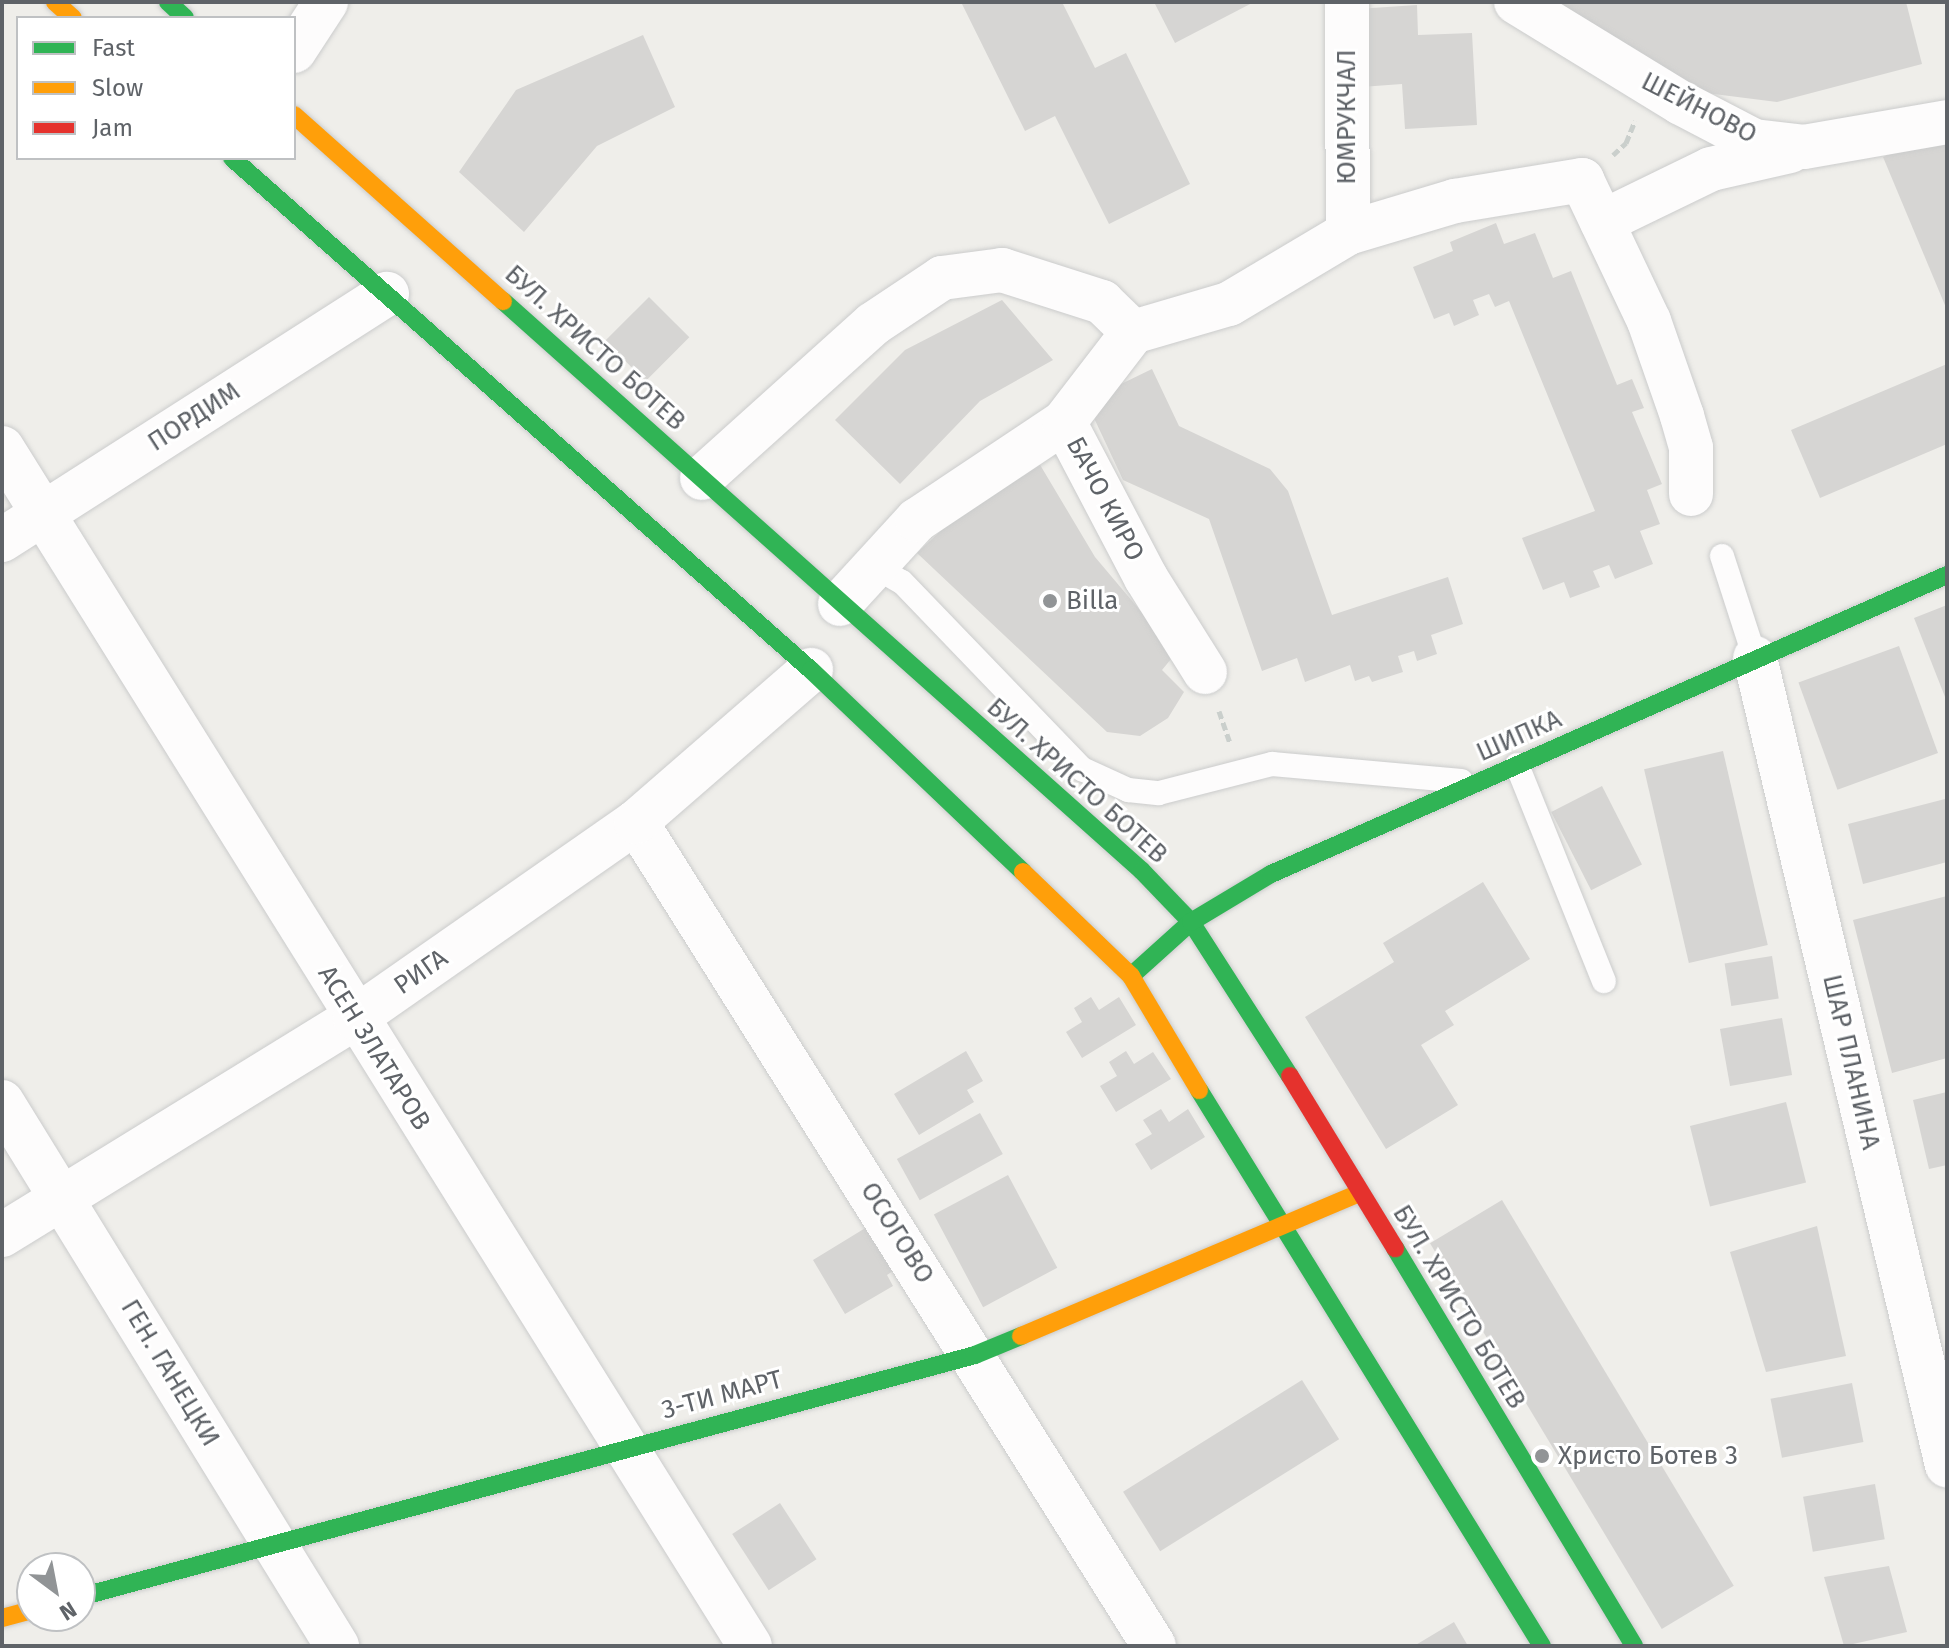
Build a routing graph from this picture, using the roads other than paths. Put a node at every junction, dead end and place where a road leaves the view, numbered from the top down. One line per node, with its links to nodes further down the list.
1 (55, 2): 5 (main road)
2 (326, 2): 6 (street)
3 (1347, 2): 12 (street, ЮМРУКЧАЛ)
4 (1516, 2): 9 (street, ШЕЙНОВО)
5 (71, 16)
6 (296, 48)
7 (296, 117): 17 (main road, БУЛ. ХРИСТО БОТЕВ)
8 (1947, 122): 9 (street, ШЕЙНОВО)
9 (1804, 147): 11 (street)
10 (234, 160): 13 (main road)
11 (1602, 222): 12 (street); 18 (street)
12 (1348, 233): 14 (street)
13 (387, 294): 19 (street, ПОРДИМ); 26 (main road)
14 (1133, 332): 15 (street, БАЧО КИРО); 17 (street)
15 (1064, 422): 22 (street); 27 (street, БАЧО КИРО)
16 (2, 448): 19 (street, АСЕН ЗЛАТАРОВ)
17 (702, 478): 24 (main road, БУЛ. ХРИСТО БОТЕВ)
18 (1691, 494)
19 (42, 514): 20 (street, ПОРДИМ); 34 (street, АСЕН ЗЛАТАРОВ)
20 (2, 540)
21 (1722, 556): 25 (lane)
22 (872, 565): 24 (street); 29 (lane)
23 (1947, 575): 25 (main road, ШИПКА)
24 (840, 604): 31 (main road, БУЛ. ХРИСТО БОТЕВ)
25 (1755, 658): 28 (main road, ШИПКА); 42 (street, ШАР ПЛАНИНА)
26 (811, 670): 30 (street, РИГА); 32 (main road)
27 (1205, 672)
28 (1517, 765): 29 (main road, ШИПКА); 33 (lane)
29 (1483, 781): 31 (main road, ШИПКА)
30 (636, 822): 34 (street, РИГА); 40 (street, ОСОГОВО)
31 (1191, 922): 32 (main road, ШИПКА); 36 (main road, БУЛ. ХРИСТО БОТЕВ)
32 (1131, 976): 38 (main road)
33 (1604, 981)
34 (355, 1018): 37 (street, РИГА); 41 (street, АСЕН ЗЛАТАРОВ)
35 (2, 1102): 37 (street, ГЕН. ГАНЕЦКИ)
36 (1360, 1193): 38 (main road, 3-ТИ МАРТ); 49 (main road, БУЛ. ХРИСТО БОТЕВ)
37 (64, 1199): 39 (street, РИГА); 43 (street, ГЕН. ГАНЕЦКИ)
38 (1280, 1227): 40 (main road, 3-ТИ МАРТ); 48 (main road)
39 (2, 1235)
40 (975, 1355): 41 (main road, 3-ТИ МАРТ); 47 (street, ОСОГОВО)
41 (629, 1447): 43 (main road, 3-ТИ МАРТ); 46 (street, АСЕН ЗЛАТАРОВ)
42 (1947, 1465)
43 (274, 1544): 44 (main road, 3-ТИ МАРТ); 45 (street, ГЕН. ГАНЕЦКИ)
44 (96, 1593)
45 (337, 1646)
46 (750, 1646)
47 (1154, 1646)
48 (1542, 1646)
49 (1634, 1646)

